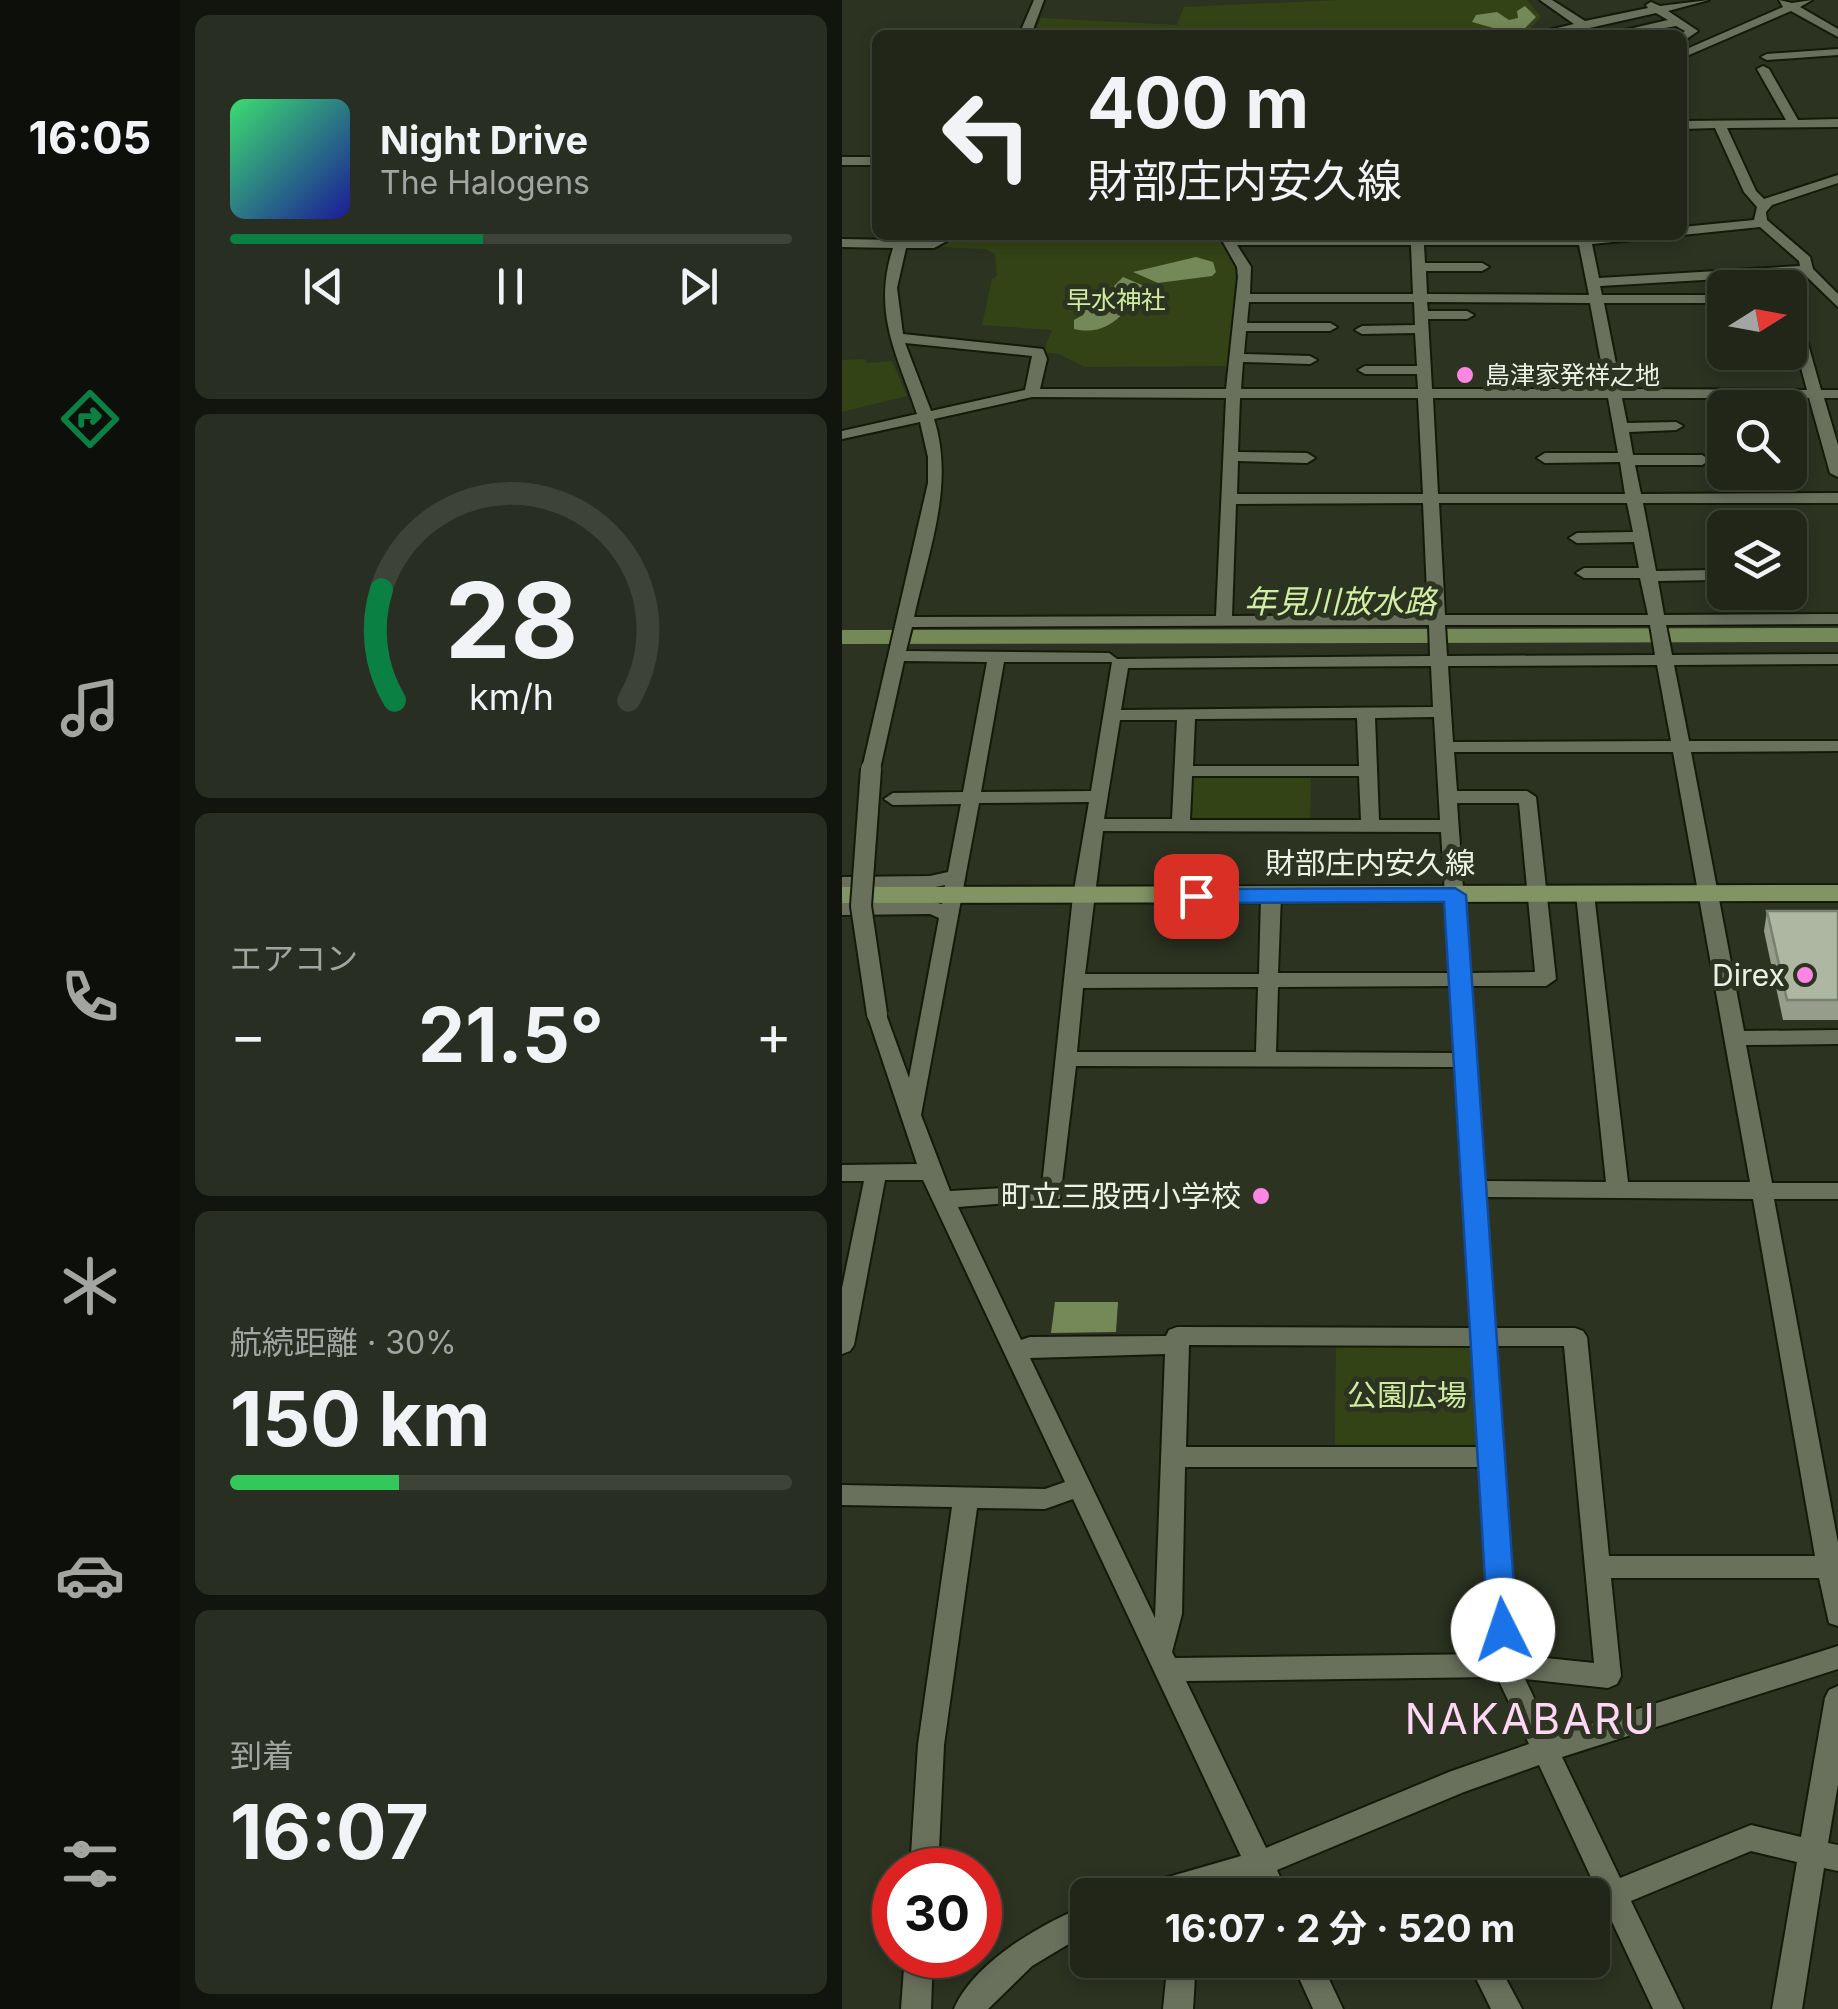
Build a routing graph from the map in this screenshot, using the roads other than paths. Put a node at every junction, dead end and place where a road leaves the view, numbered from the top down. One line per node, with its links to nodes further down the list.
1 (1039, 0): 13 (street)
2 (1544, 0): 10 (street)
3 (1642, 0): 8 (street)
4 (1806, 0): 6 (street)
5 (1695, 1): 8 (street)
6 (1786, 3): 18 (street); 20 (street)
7 (1606, 8): 9 (street)
8 (1656, 8): 9 (street); 11 (street)
9 (1618, 16): 10 (street)
10 (1579, 22): 12 (street); 16 (street)
11 (1678, 22): 17 (street); 19 (street)
12 (1558, 27): 14 (street); 15 (street)
13 (1027, 30)
14 (1549, 30)
15 (1562, 30)
16 (1591, 30)
17 (1636, 30)
18 (1838, 34)
19 (1687, 35)
20 (1687, 52)
21 (1838, 52): 22 (street)
22 (1794, 123): 23 (street); 24 (street)
23 (1838, 123)
24 (1719, 124): 25 (street); 29 (street)
25 (1687, 125)
26 (842, 161): 27 (street)
27 (872, 162)
28 (1838, 180): 29 (street)
29 (1762, 205): 30 (street)
30 (1764, 223): 31 (street); 40 (street)
31 (1687, 231)
32 (902, 240): 33 (street); 37 (street); 53 (street)
33 (942, 240)
34 (1229, 240): 43 (street)
35 (1417, 240): 38 (street)
36 (1584, 240): 42 (street)
37 (842, 243)
38 (1418, 267): 39 (street); 44 (street)
39 (1482, 267)
40 (1807, 270): 47 (street)
41 (1707, 276): 42 (street)
42 (1594, 282): 46 (street)
43 (1241, 298): 44 (street); 51 (street)
44 (1419, 298): 46 (street); 49 (street)
45 (1707, 299): 46 (street)
46 (1597, 300): 63 (street)
47 (1811, 300): 61 (street)
48 (1467, 315): 49 (street)
49 (1420, 322): 52 (street); 57 (street)
50 (1330, 326): 51 (street)
51 (1238, 327): 54 (street)
52 (1362, 330)
53 (898, 338): 58 (street); 64 (street)
54 (1236, 358): 55 (street); 59 (street)
55 (1310, 360)
56 (1364, 370): 57 (street)
57 (1423, 370): 60 (street)
58 (1032, 394): 59 (street); 64 (street)
59 (1233, 394): 60 (street); 68 (street)
60 (1425, 394): 63 (street); 76 (street)
61 (1814, 394): 62 (street); 63 (street); 73 (street)
62 (1838, 394)
63 (1614, 395): 66 (street)
64 (929, 416): 67 (street); 86 (street)
65 (1676, 426): 66 (street)
66 (1620, 428): 71 (street)
67 (842, 435)
68 (1229, 456): 69 (street); 75 (street)
69 (1307, 458)
70 (1546, 458): 71 (street)
71 (1626, 459): 72 (street); 77 (street)
72 (1702, 460)
73 (1838, 474)
74 (1838, 498): 77 (street)
75 (1227, 500): 76 (street); 83 (street)
76 (1431, 500): 77 (street); 87 (street)
77 (1634, 500): 78 (street)
78 (1640, 537): 79 (street); 81 (street)
79 (1577, 538)
80 (1584, 573): 81 (street)
81 (1647, 574): 82 (street); 84 (street)
82 (1707, 575)
83 (1224, 619): 86 (street); 87 (street)
84 (1655, 619): 85 (street); 87 (street); 88 (street)
85 (1838, 619)
86 (903, 622): 89 (street)
87 (1438, 625): 91 (street)
88 (1662, 653): 91 (street); 93 (street); 98 (street)
89 (897, 654): 90 (street); 130 (street, bridge)
90 (998, 656): 92 (street); 105 (street)
91 (1439, 656): 94 (street); 97 (street)
92 (1109, 658)
93 (1838, 660)
94 (1443, 712): 95 (street); 100 (street)
95 (1366, 713): 96 (street); 102 (street)
96 (1186, 715): 97 (street); 101 (street)
97 (1112, 716): 103 (street)
98 (1680, 746): 99 (street); 100 (street); 112 (street)
99 (1838, 746)
100 (1445, 747): 104 (street)
101 (1184, 771): 102 (street); 108 (street)
102 (1368, 772): 109 (street)
103 (1099, 796): 105 (street); 107 (street)
104 (1448, 797): 110 (street); 114 (street)
105 (973, 798): 106 (street); 117 (street)
106 (893, 800)
107 (1095, 825): 108 (street); 119 (street)
108 (1181, 825): 109 (street)
109 (1370, 826): 110 (street)
110 (1450, 826): 118 (street)
111 (842, 883): 117 (street)
112 (1709, 892): 113 (main road, 財部庄内安久線); 115 (main road, 財部庄内安久線); 125 (street)
113 (1838, 893)
114 (1538, 894): 115 (main road, 財部庄内安久線); 118 (main road, 財部庄内安久線); 123 (street)
115 (1584, 894): 135 (street)
116 (842, 895): 117 (main road, 財部庄内安久線)
117 (954, 895): 119 (main road, 財部庄内安久線); 121 (street); 130 (street)
118 (1455, 895): 120 (main road, 財部庄内安久線); 123 (street)
119 (1084, 896): 120 (main road, 財部庄内安久線); 124 (street)
120 (1272, 896): 122 (street)
121 (842, 909)
122 (1268, 980): 123 (street); 124 (street); 128 (street)
123 (1460, 980): 129 (street)
124 (1076, 981): 127 (street)
125 (1735, 1038): 126 (street); 137 (street)
126 (1838, 1038)
127 (1068, 1059): 128 (street); 138 (street)
128 (1266, 1060): 129 (street)
129 (1465, 1060): 134 (street)
130 (913, 1113): 131 (street)
131 (930, 1172): 133 (street); 138 (street)
132 (842, 1173): 133 (street)
133 (876, 1173): 140 (street)
134 (1472, 1189): 135 (street); 139 (street)
135 (1618, 1191): 137 (street)
136 (1838, 1191): 137 (street)
137 (1762, 1192): 149 (street)
138 (943, 1200): 142 (street)
139 (1484, 1335): 141 (street); 143 (street); 148 (street)
140 (842, 1345)
141 (1177, 1345): 142 (street); 144 (street)
142 (1017, 1354): 145 (street)
143 (1492, 1456): 144 (street); 153 (street)
144 (1172, 1457): 152 (street)
145 (1080, 1486): 147 (street); 152 (street)
146 (842, 1495): 147 (street)
147 (966, 1496): 156 (street)
148 (1597, 1567): 149 (street); 153 (street)
149 (1829, 1567): 150 (street)
150 (1838, 1615)
151 (1838, 1657): 155 (street)
152 (1164, 1661): 153 (street); 158 (street)
153 (1505, 1665): 155 (street)
154 (1838, 1698): 157 (street)
155 (1545, 1751): 158 (street); 161 (street)
156 (925, 1848)
157 (1825, 1855): 162 (street); 175 (street)
158 (1259, 1864): 159 (street); 160 (street)
159 (1217, 1878)
160 (1266, 1878)
161 (1595, 1878)
162 (1610, 1895)
163 (1610, 1910): 174 (street)
164 (1070, 1925): 170 (street)
165 (918, 1978): 169 (street)
166 (1181, 1978): 171 (street)
167 (1313, 1978): 172 (street)
168 (1491, 1978): 173 (street)
169 (916, 2009)
170 (969, 2009)
171 (1178, 2009)
172 (1328, 2009)
173 (1508, 2009)
174 (1668, 2009)
175 (1787, 2009)

